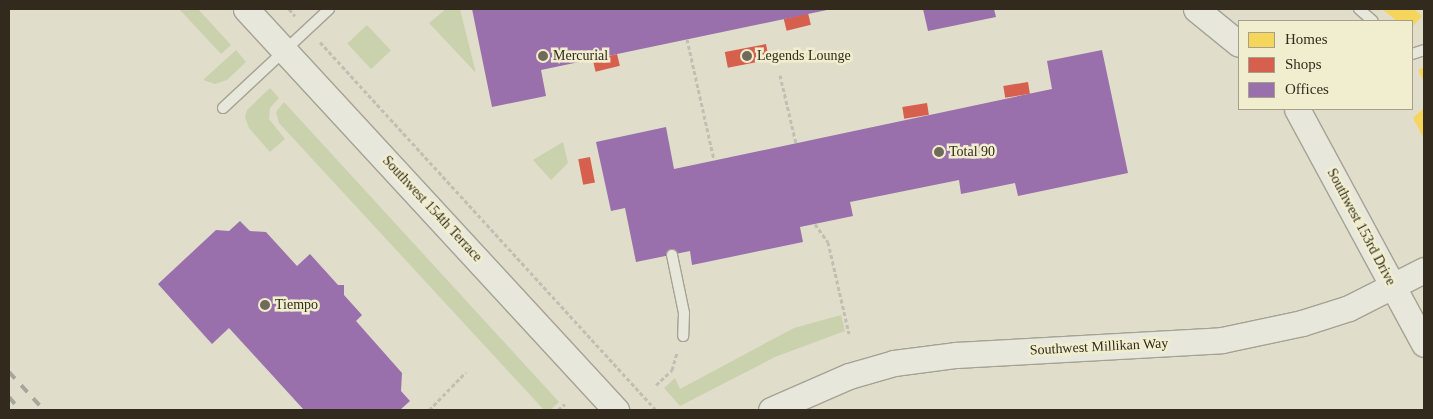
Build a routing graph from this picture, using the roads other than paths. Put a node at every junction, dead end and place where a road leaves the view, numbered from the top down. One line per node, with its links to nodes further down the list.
1 (246, 9): 7 (street, Southwest 154th Terrace)
2 (329, 9): 7 (lane)
3 (1196, 9): 6 (street)
4 (1359, 9): 5 (lane)
5 (1373, 20)
6 (1238, 43)
7 (284, 51): 8 (lane); 15 (street, Southwest 154th Terrace)
8 (223, 108)
9 (1298, 110): 12 (street, Southwest 153rd Drive)
10 (672, 255): 13 (lane)
11 (1424, 270): 12 (street, Southwest Millikan Way)
12 (1392, 287): 14 (street, Southwest 153rd Drive); 16 (street, Southwest Millikan Way)
13 (683, 336)
14 (1424, 344)
15 (616, 410)
16 (771, 410)

